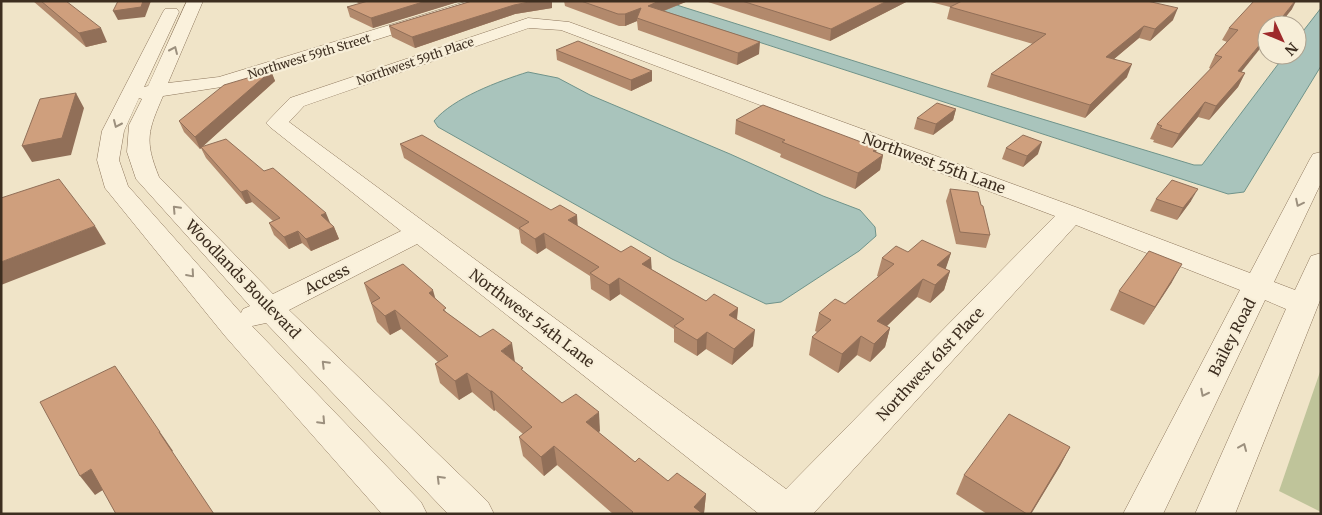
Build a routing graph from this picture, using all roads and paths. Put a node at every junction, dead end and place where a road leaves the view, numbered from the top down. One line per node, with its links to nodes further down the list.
1 (176, 1): 5 (street, Woodlands Boulevard)
2 (195, 1): 5 (street, Woodlands Boulevard, one-way to 2)
3 (485, 1): 5 (street, Northwest 59th Street)
4 (563, 26): 6 (street, Northwest 59th Place); 8 (street, Northwest 55th Lane)
5 (143, 93): 13 (street, Woodlands Boulevard, one-way to 5); 14 (street, Woodlands Boulevard, one-way to 14)
6 (277, 123): 9 (street, Northwest 54th Lane)
7 (1321, 160): 11 (street, Bailey Road, one-way to 11)
8 (1072, 214): 11 (street, Northwest 55th Lane); 17 (street, Northwest 61st Place)
9 (420, 232): 13 (street, Access); 17 (street, Northwest 54th Lane)
10 (1321, 262): 12 (street)
11 (1258, 286): 12 (street, Northwest 55th Lane); 18 (street, Bailey Road, one-way to 18)
12 (1303, 304): 19 (street, one-way to 12)
13 (269, 308): 14 (street, Access); 16 (street, Woodlands Boulevard, one-way to 13)
14 (234, 325): 15 (street, Woodlands Boulevard, one-way to 15)
15 (407, 514)
16 (474, 514)
17 (788, 514)
18 (1143, 514)
19 (1215, 514)

